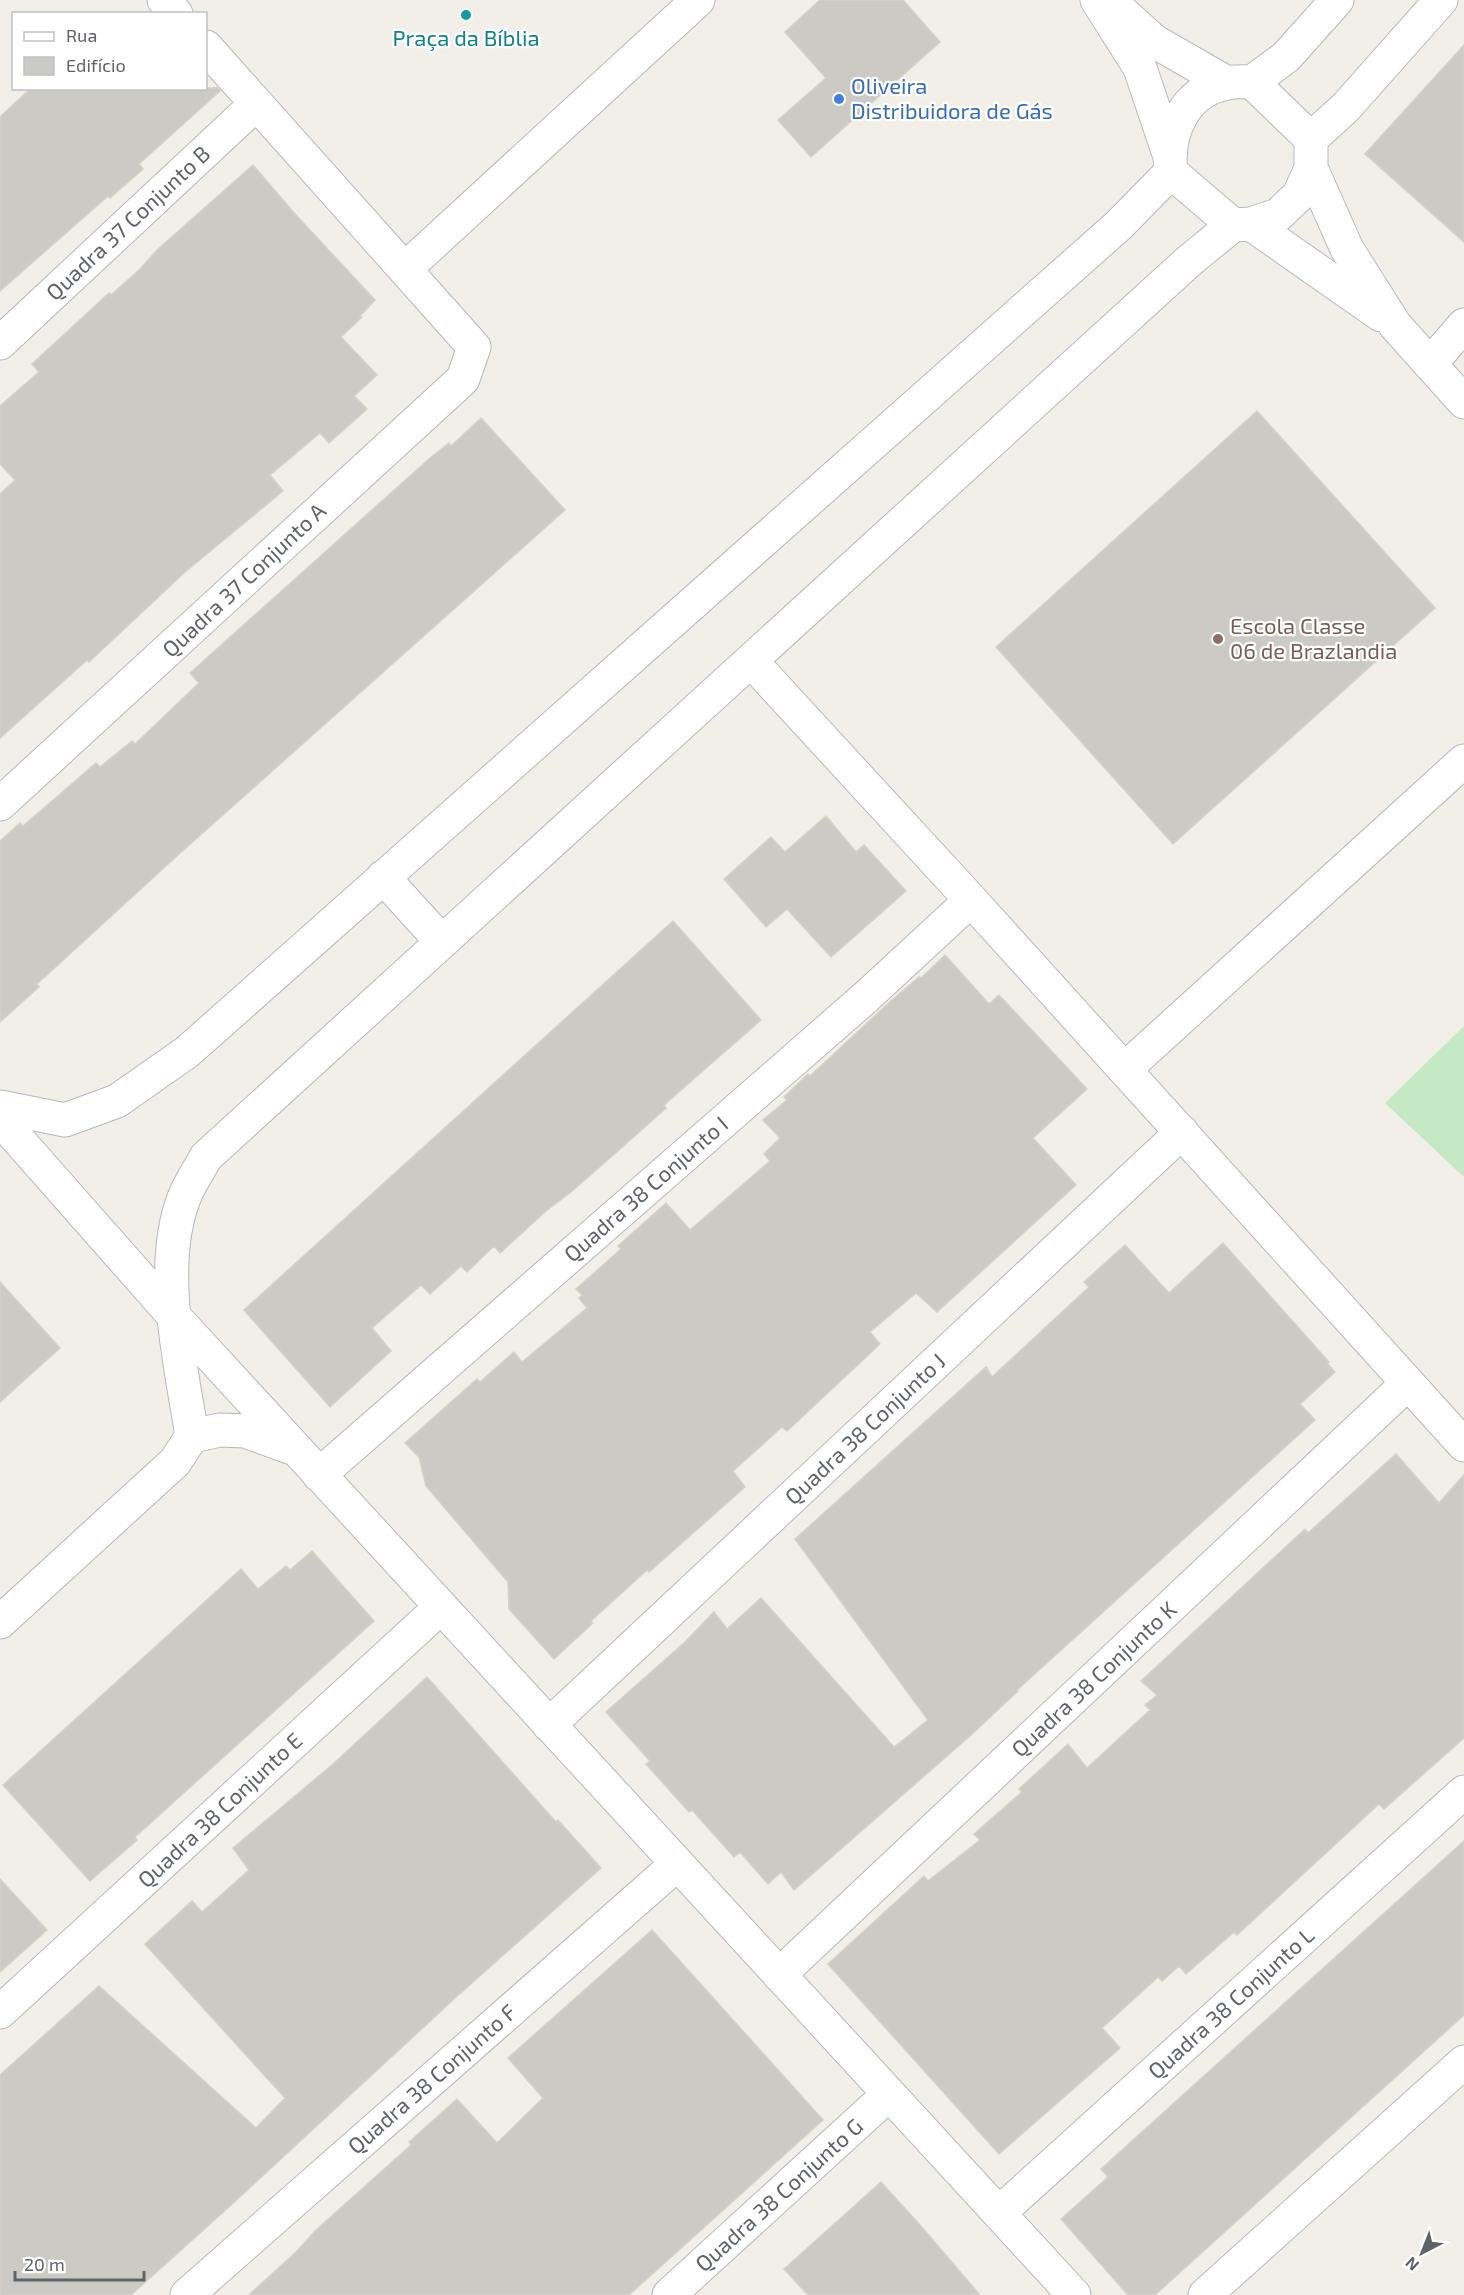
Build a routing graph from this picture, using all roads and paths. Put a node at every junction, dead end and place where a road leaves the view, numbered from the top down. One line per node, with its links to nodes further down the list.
1 (164, 0): 7 (street)
2 (698, 0): 14 (street)
3 (1097, 0): 12 (street)
4 (1107, 0): 9 (street)
5 (1337, 0): 9 (street)
6 (1441, 0): 11 (street)
7 (174, 12)
8 (207, 48): 10 (street)
9 (1239, 82): 11 (street); 12 (street)
10 (256, 104): 14 (street); 17 (street, Quadra 37 Conjunto B)
11 (1311, 153): 13 (street); 15 (street)
12 (1170, 163): 13 (street); 23 (street)
13 (1242, 224): 15 (street); 20 (street)
14 (405, 269): 22 (street, Quadra 37 Conjunto A)
15 (1395, 325): 18 (street)
16 (1464, 326): 18 (street)
17 (0, 343)
18 (1430, 363): 19 (street)
19 (1464, 402)
20 (751, 661): 24 (street); 25 (street)
21 (1464, 761): 26 (street)
22 (0, 804)
23 (383, 877): 25 (street); 27 (street)
24 (972, 900): 26 (street); 35 (street, Quadra 38 Conjunto I)
25 (442, 942): 30 (street)
26 (1125, 1069): 29 (street)
27 (0, 1107)
28 (0, 1119): 30 (street)
29 (1182, 1132): 31 (street); 38 (street, Quadra 38 Conjunto J)
30 (172, 1314): 32 (street); 34 (street)
31 (1408, 1383): 33 (street); 41 (street, Quadra 38 Conjunto K)
32 (192, 1436): 34 (street); 37 (street)
33 (1464, 1445)
34 (295, 1449): 35 (street)
35 (319, 1475): 36 (street)
36 (441, 1607): 38 (street); 42 (street, Quadra 38 Conjunto E)
37 (0, 1622)
38 (549, 1725): 40 (street)
39 (1464, 1792): 45 (street, Quadra 38 Conjunto L)
40 (677, 1864): 41 (street); 46 (street, Quadra 38 Conjunto F)
41 (779, 1975): 44 (street)
42 (0, 2012)
43 (1464, 2062): 49 (street)
44 (889, 2094): 45 (street); 47 (street, Quadra 38 Conjunto G)
45 (999, 2213): 48 (street)
46 (187, 2295)
47 (669, 2295)
48 (1074, 2295)
49 (1205, 2295)

